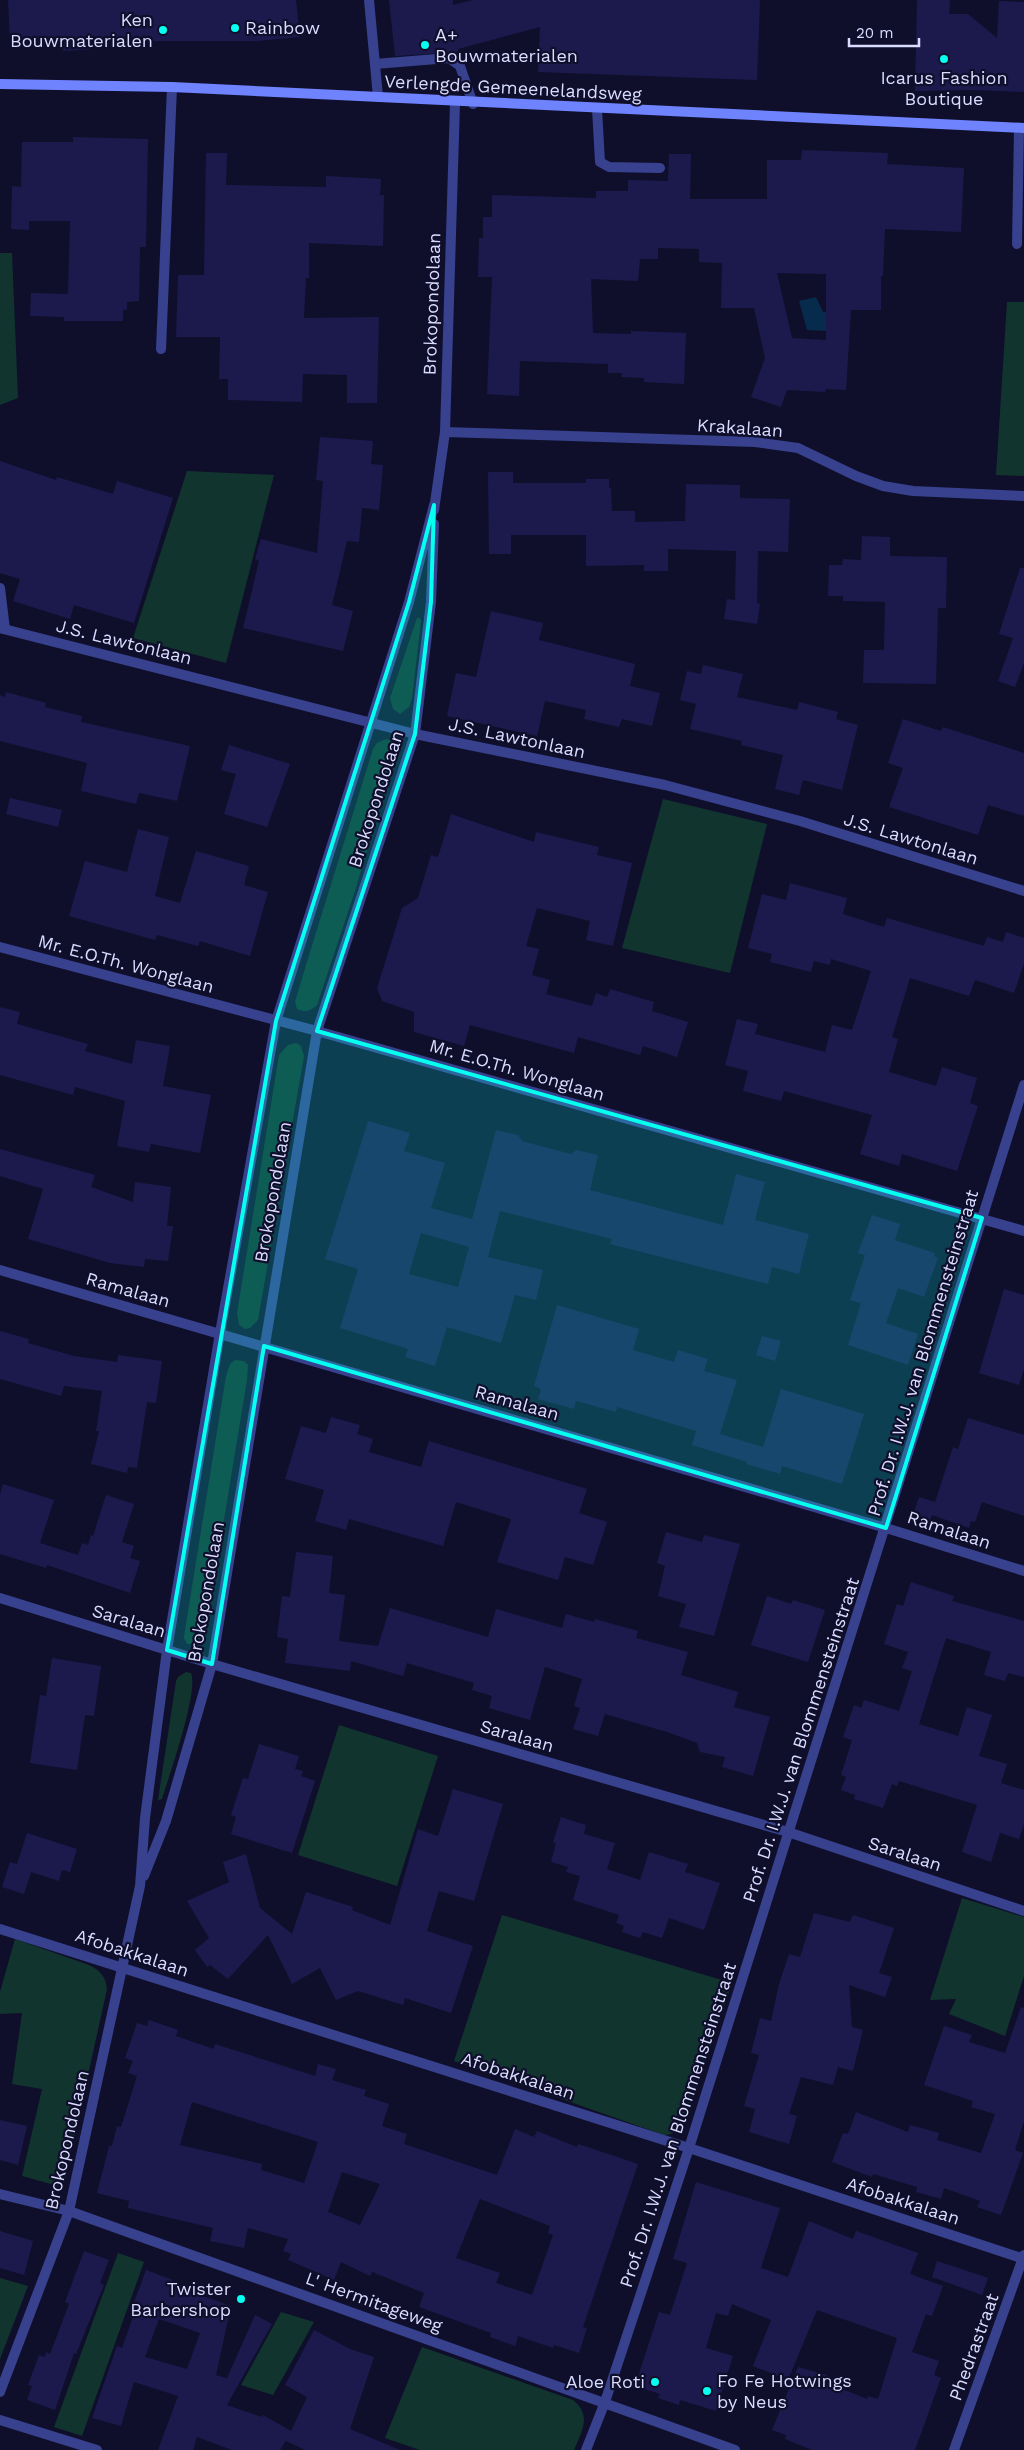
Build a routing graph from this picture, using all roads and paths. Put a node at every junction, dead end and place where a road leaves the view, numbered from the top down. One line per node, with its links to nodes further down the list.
1 (369, 0): 2 (street)
2 (375, 64): 5 (street); 7 (street)
3 (0, 84): 4 (street, Verlengde Gemeenelandsweg)
4 (172, 88): 5 (street, Verlengde Gemeenelandsweg); 12 (street)
5 (378, 98): 6 (street, Verlengde Gemeenelandsweg)
6 (455, 103): 7 (street, Verlengde Gemeenelandsweg); 13 (street, Brokopondolaan)
7 (473, 104): 8 (street, Verlengde Gemeenelandsweg)
8 (597, 109): 9 (street, Verlengde Gemeenelandsweg); 10 (street)
9 (1022, 128): 11 (street)
10 (660, 168)
11 (1017, 244)
12 (161, 349)
13 (444, 432): 14 (street, Krakalaan); 15 (street, Brokopondolaan)
14 (1024, 496)
15 (434, 505): 18 (street, Brokopondolaan); 19 (street, Brokopondolaan)
16 (0, 588): 17 (street)
17 (3, 628): 18 (street, J.S. Lawtonlaan)
18 (372, 722): 19 (street, J.S. Lawtonlaan); 22 (street, Brokopondolaan)
19 (416, 734): 20 (street, J.S. Lawtonlaan); 23 (street, Brokopondolaan)
20 (1024, 891)
21 (0, 947): 22 (street, Mr. E.O.Th. Wonglaan)
22 (276, 1021): 23 (street, Mr. E.O.Th. Wonglaan); 28 (street, Brokopondolaan)
23 (317, 1031): 25 (street, Mr. E.O.Th. Wonglaan); 29 (street, Brokopondolaan)
24 (1024, 1085): 25 (street, Prof. Dr. I.W.J. van Blommensteinstraat)
25 (982, 1218): 26 (street, Mr. E.O.Th. Wonglaan); 30 (street, Prof. Dr. I.W.J. van Blommensteinstraat)
26 (1024, 1231)
27 (0, 1270): 28 (street, Ramalaan)
28 (220, 1333): 29 (street, Ramalaan); 33 (street, Brokopondolaan)
29 (264, 1346): 30 (street, Ramalaan); 34 (street, Brokopondolaan)
30 (886, 1528): 31 (street, Ramalaan); 35 (street, Prof. Dr. I.W.J. van Blommensteinstraat)
31 (1024, 1571)
32 (0, 1598): 33 (street, Saralaan)
33 (167, 1650): 34 (street, Saralaan); 36 (street, Brokopondolaan)
34 (212, 1664): 35 (street, Saralaan); 36 (street, Brokopondolaan)
35 (788, 1832): 37 (street, Saralaan); 40 (street, Prof. Dr. I.W.J. van Blommensteinstraat)
36 (140, 1886): 39 (street, Brokopondolaan)
37 (1024, 1911)
38 (0, 1929): 39 (street, Afobakkalaan)
39 (121, 1967): 40 (street, Afobakkalaan); 42 (street, Brokopondolaan)
40 (690, 2148): 43 (street, Afobakkalaan); 45 (street, Prof. Dr. I.W.J. van Blommensteinstraat)
41 (0, 2194): 42 (street, L' Hermitageweg)
42 (69, 2211): 44 (street, Brokopondolaan); 45 (street, L' Hermitageweg)
43 (1024, 2257): 50 (street, Phedrastraat)
44 (0, 2392)
45 (605, 2402): 48 (street, Prof. Dr. I.W.J. van Blommensteinstraat); 49 (street, L' Hermitageweg)
46 (0, 2420): 47 (street)
47 (97, 2450)
48 (586, 2450)
49 (735, 2450)
50 (954, 2450)

